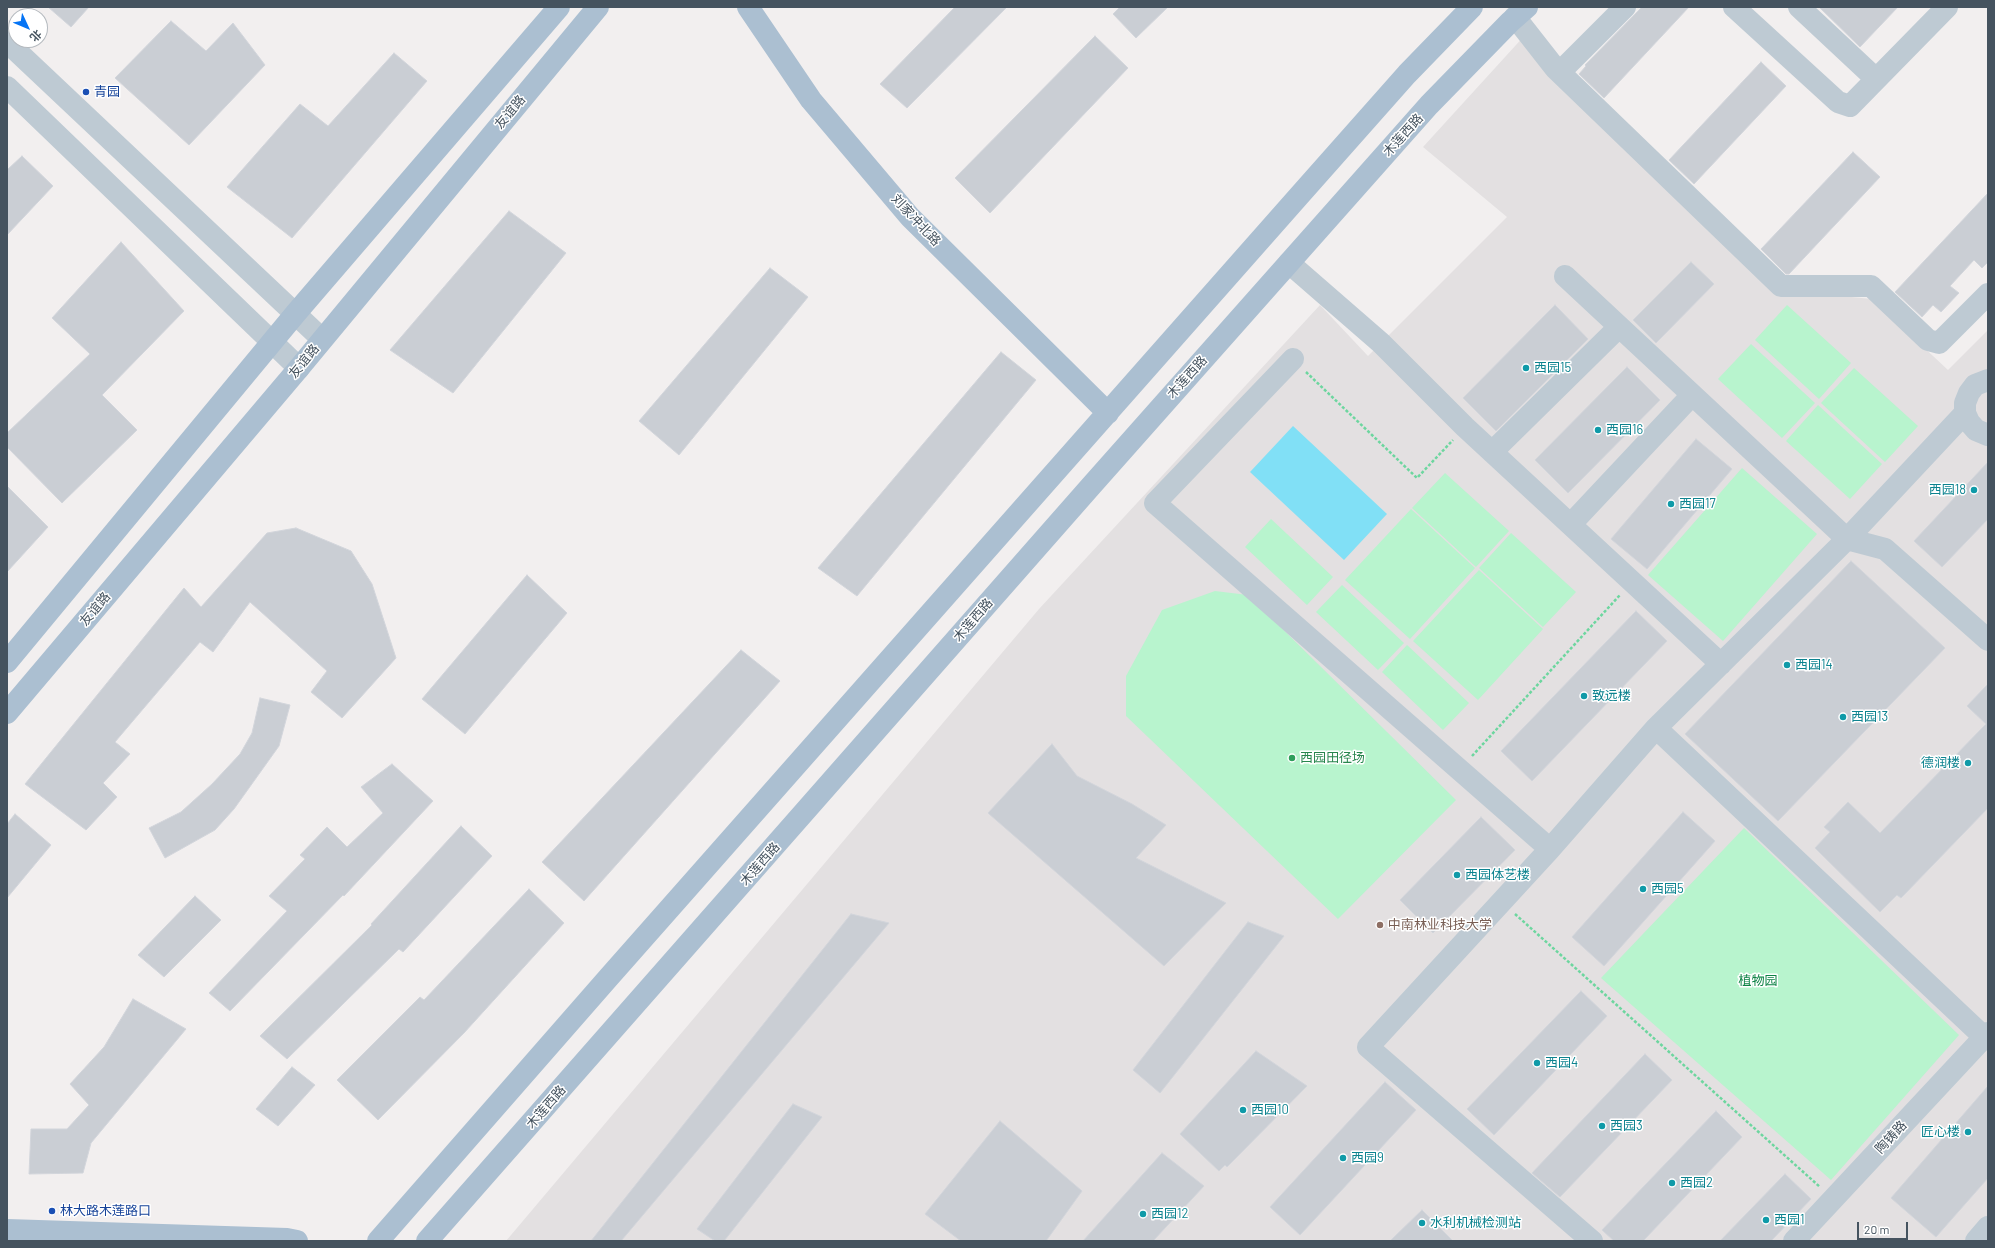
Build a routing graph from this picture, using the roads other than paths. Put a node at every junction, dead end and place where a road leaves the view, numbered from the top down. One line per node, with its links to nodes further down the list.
1 (559, 7): 18 (main road)
2 (598, 7): 20 (main road, 友谊路)
3 (748, 7): 26 (main road, 刘家冲北路)
4 (762, 7): 26 (main road, 刘家冲北路)
5 (1472, 7): 26 (main road)
6 (1624, 7): 12 (street)
7 (1734, 7): 13 (street)
8 (1800, 7): 13 (street)
9 (1947, 7): 13 (street)
10 (1521, 12): 15 (main road, 木莲西路); 17 (street)
11 (7, 42): 18 (street)
12 (1567, 65)
13 (1876, 79)
14 (7, 86): 21 (street)
15 (1289, 263): 29 (street); 43 (main road, 木莲西路)
16 (1565, 276): 19 (street)
17 (1988, 294)
18 (296, 313): 20 (street); 21 (main road)
19 (1619, 327): 25 (street); 29 (street)
20 (322, 339): 23 (main road, 友谊路)
21 (272, 342): 23 (street); 33 (main road)
22 (1293, 359): 37 (street)
23 (299, 368): 35 (main road, 友谊路)
24 (1988, 380): 27 (street)
25 (1692, 395): 30 (street); 31 (street)
26 (1111, 409): 42 (main road)
27 (1965, 413): 28 (street); 31 (street)
28 (1988, 435)
29 (1492, 452): 30 (street)
30 (1571, 524): 34 (street)
31 (1847, 539): 32 (street); 34 (street)
32 (1988, 640)
33 (7, 662)
34 (1721, 664): 36 (street)
35 (7, 713)
36 (1656, 728): 37 (street); 38 (street)
37 (1550, 849): 44 (street)
38 (1986, 1035): 45 (street, 陶铸路)
39 (1988, 1227): 46 (street)
40 (7, 1230): 41 (main road)
41 (297, 1241)
42 (378, 1241)
43 (427, 1241)
44 (1592, 1241)
45 (1794, 1241)
46 (1976, 1241)

